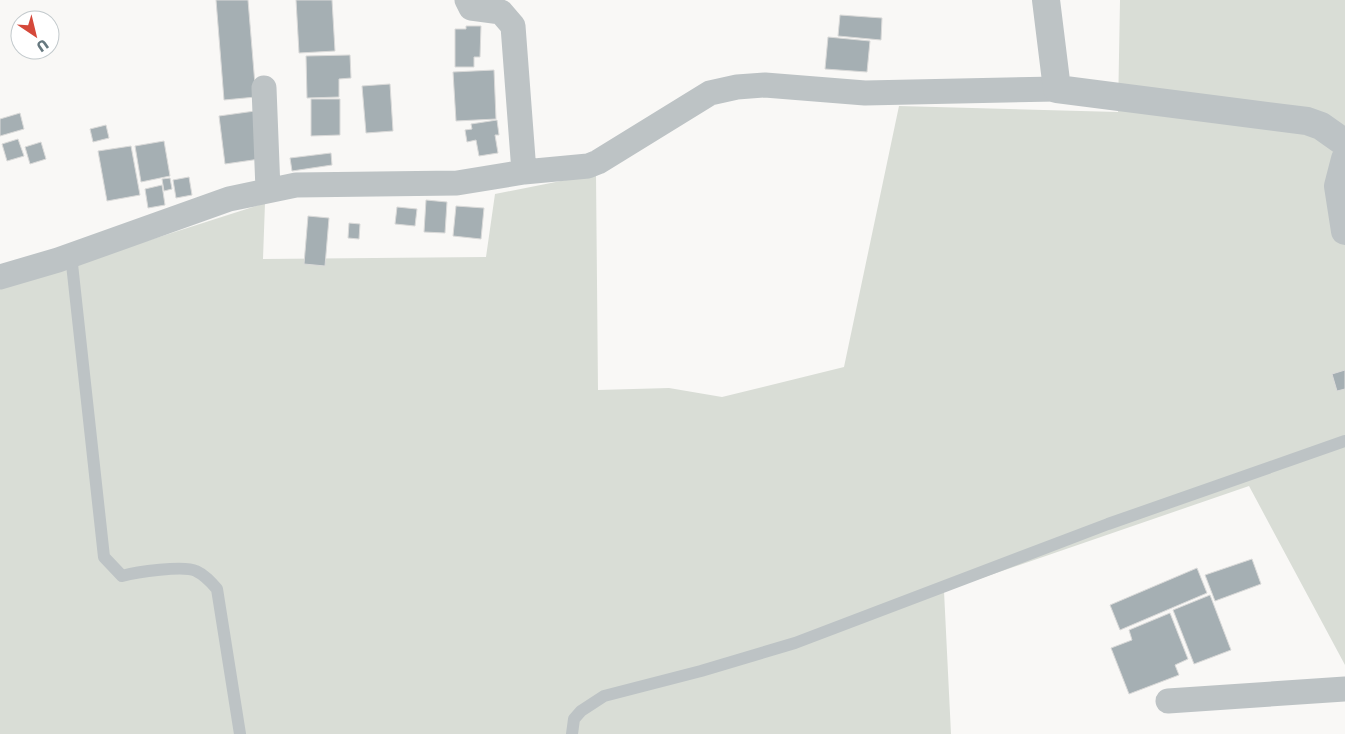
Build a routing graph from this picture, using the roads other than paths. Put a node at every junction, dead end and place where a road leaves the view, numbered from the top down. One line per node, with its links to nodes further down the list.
1 (467, 0): 7 (street)
2 (1046, 0): 4 (street)
3 (264, 88): 8 (street)
4 (1058, 89): 5 (street); 7 (street)
5 (1345, 143)
6 (1345, 159): 9 (street)
7 (524, 172): 8 (street)
8 (268, 190): 10 (street)
9 (1345, 230)
10 (72, 255): 11 (street); 16 (lane)
11 (0, 278)
12 (1345, 441): 15 (lane)
13 (1345, 689): 14 (street)
14 (1168, 701)
15 (568, 733)
16 (240, 734)

